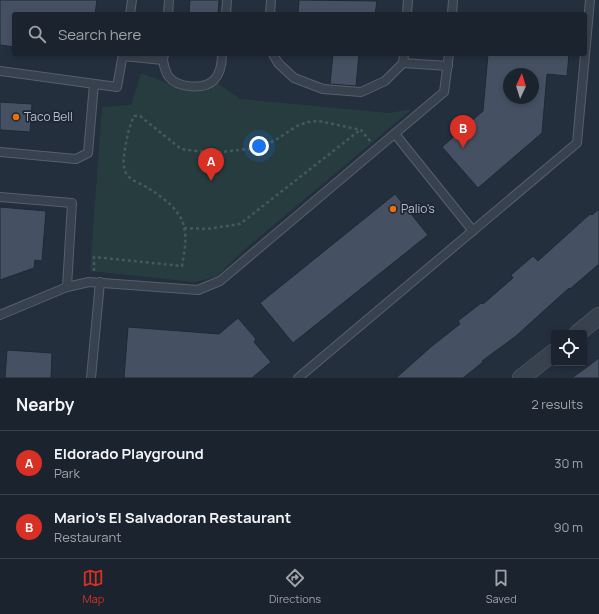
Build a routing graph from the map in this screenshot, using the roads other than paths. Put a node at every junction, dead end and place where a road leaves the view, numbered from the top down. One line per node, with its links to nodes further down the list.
1 (132, 0): 8 (lane)
2 (169, 0): 9 (lane)
3 (227, 0): 10 (lane)
4 (271, 0): 11 (lane)
5 (408, 0): 12 (lane)
6 (453, 0): 13 (lane)
7 (590, 0): 14 (lane)
8 (130, 12)
9 (168, 12)
10 (226, 12)
11 (270, 12)
12 (407, 12)
13 (452, 12)
14 (587, 36)
15 (123, 56): 25 (lane)
16 (143, 56): 21 (lane)
17 (222, 56): 21 (lane)
18 (274, 56): 22 (lane)
19 (449, 56): 23 (lane)
20 (585, 56): 29 (lane)
21 (163, 57)
22 (404, 58): 23 (lane)
23 (448, 66): 26 (lane)
24 (0, 71): 25 (lane)
25 (94, 84): 27 (lane)
26 (395, 134): 29 (lane); 30 (lane)
27 (0, 152)
28 (0, 197): 31 (lane)
29 (473, 231): 37 (lane)
30 (97, 282): 31 (lane); 36 (lane)
31 (67, 287): 32 (lane)
32 (0, 315)
33 (599, 316): 34 (street)
34 (582, 330)
35 (551, 354): 38 (street)
36 (91, 378)
37 (298, 378)
38 (521, 378)

